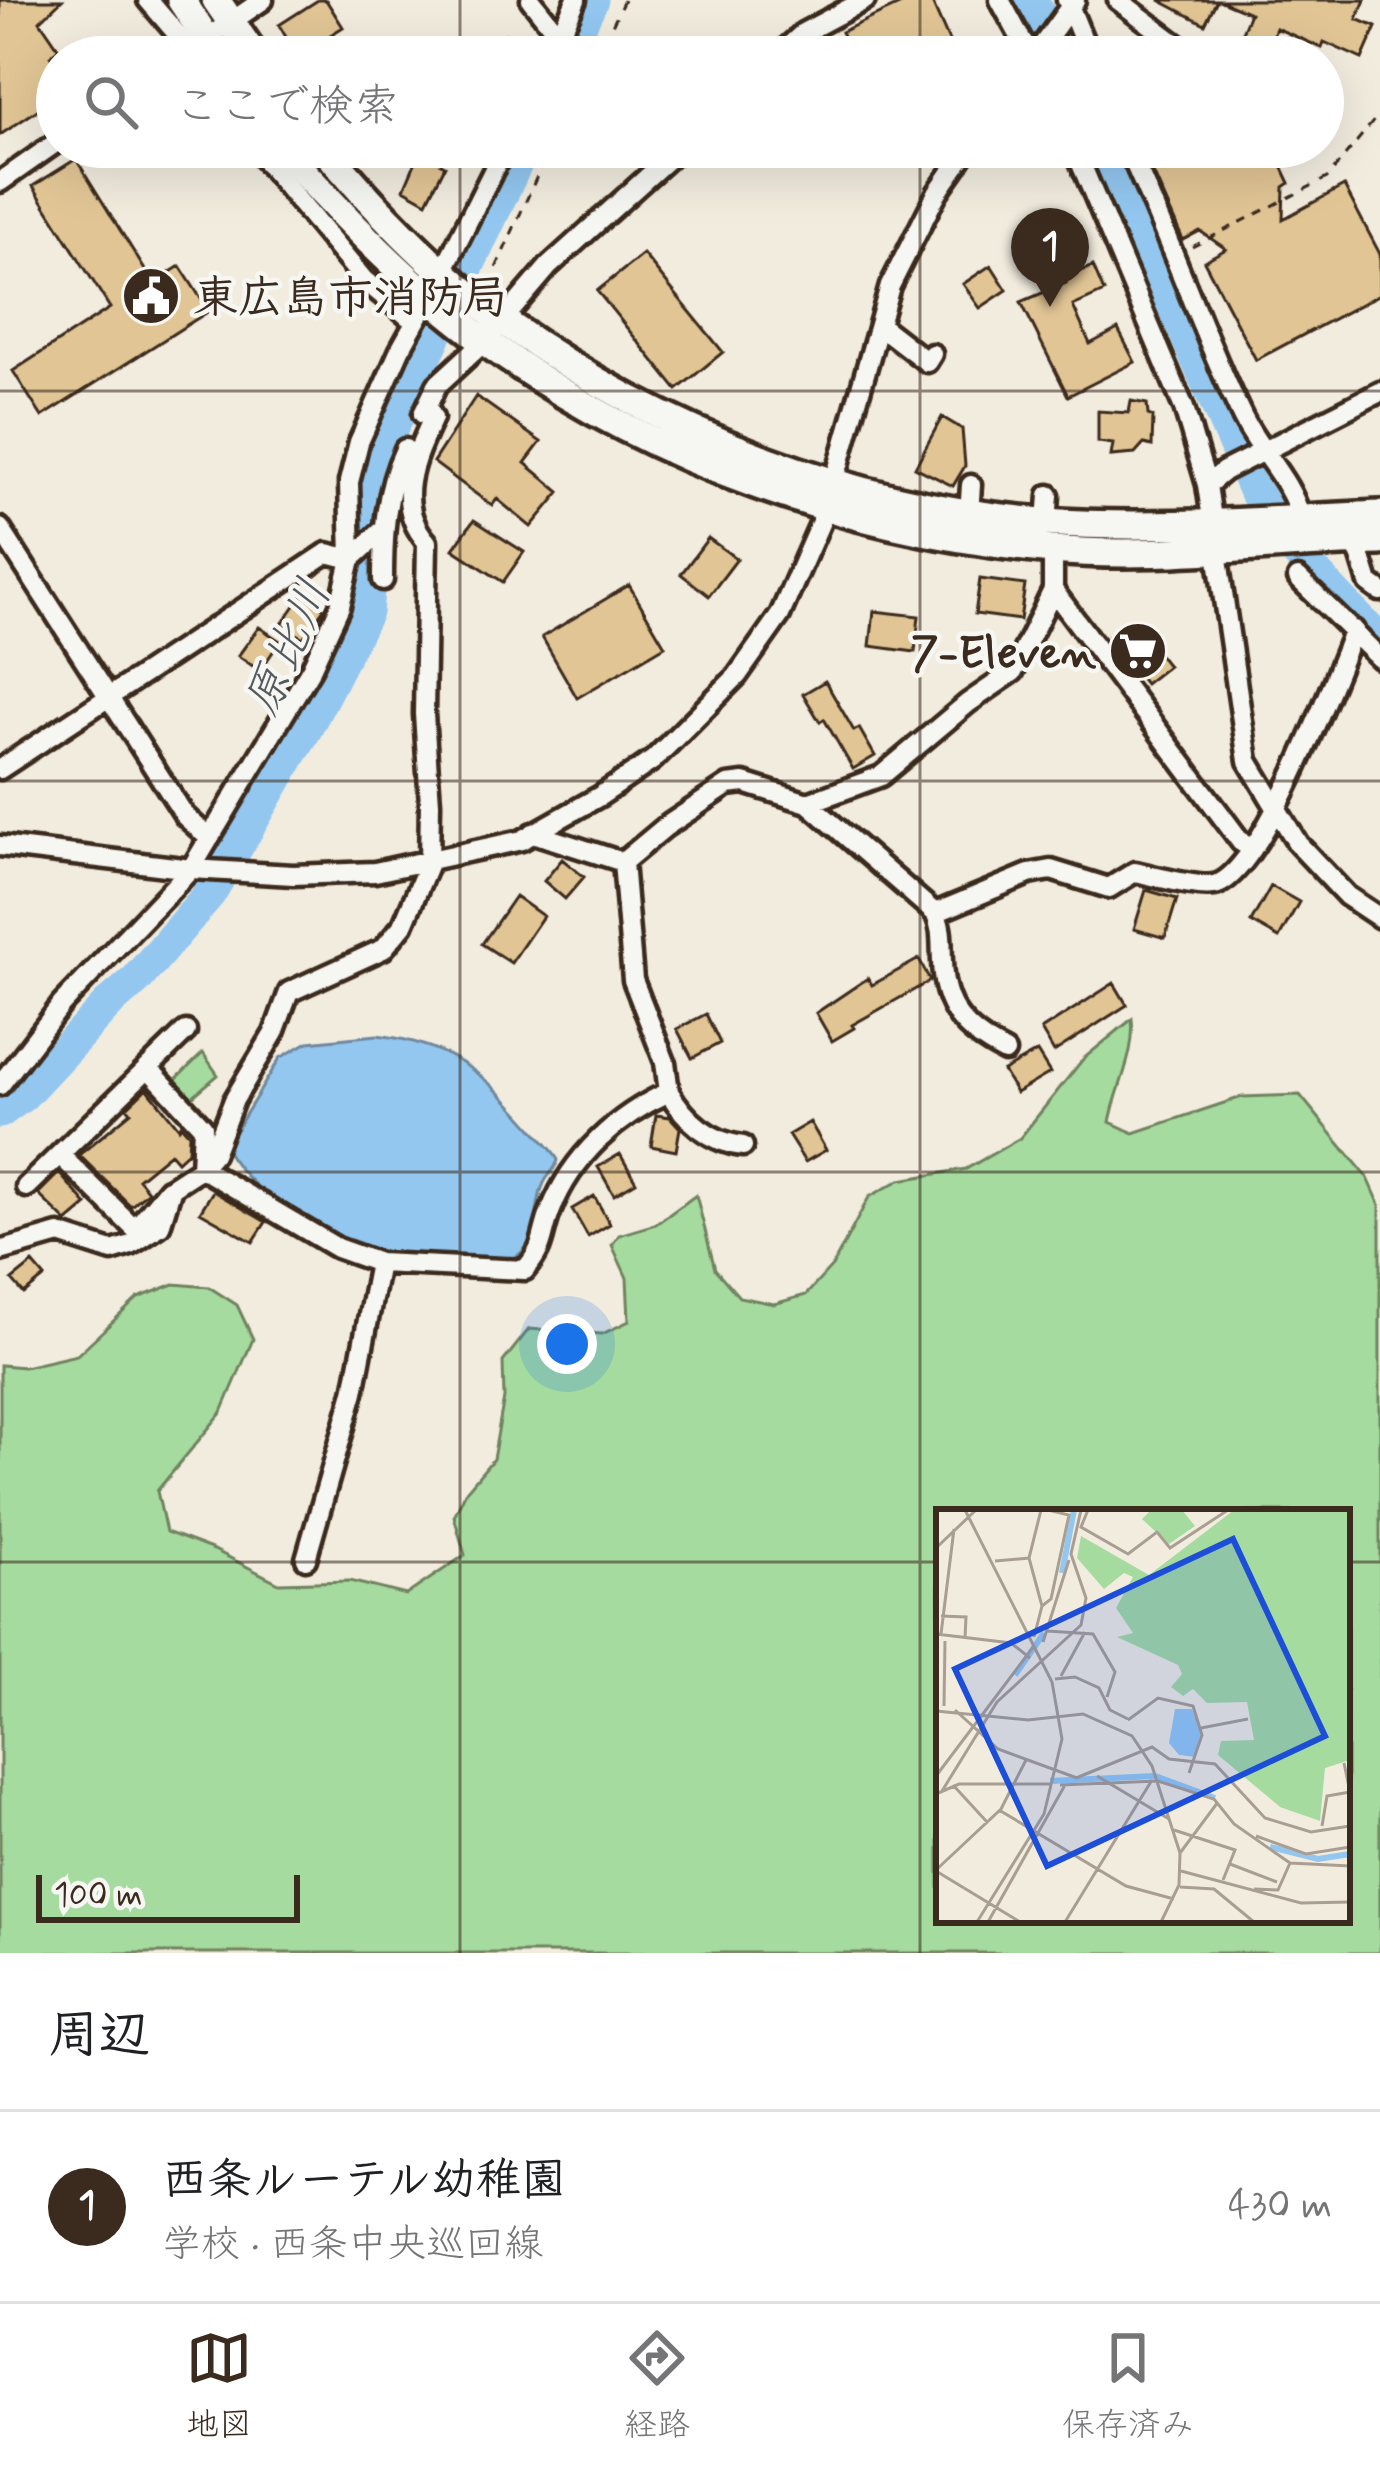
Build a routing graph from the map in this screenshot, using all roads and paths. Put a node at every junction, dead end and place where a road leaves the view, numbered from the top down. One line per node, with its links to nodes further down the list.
1 (148, 0): 12 (street)
2 (181, 0): 13 (highway)
3 (263, 0): 11 (street)
4 (531, 0): 15 (street)
5 (576, 0): 16 (street)
6 (624, 0): 17 (path)
7 (866, 0): 18 (street)
8 (1000, 0): 19 (street)
9 (1118, 0): 22 (street)
10 (1070, 5): 20 (street); 21 (street)
11 (223, 11): 14 (highway)
12 (180, 36)
13 (193, 36)
14 (240, 36)
15 (560, 36)
16 (569, 36)
17 (607, 36)
18 (799, 36)
19 (1022, 36)
20 (1048, 36)
21 (1082, 36)
22 (1166, 36)
23 (1380, 113): 25 (path)
24 (36, 157): 36 (street)
25 (1344, 157)
26 (271, 168): 41 (street)
27 (301, 168): 39 (highway)
28 (343, 168): 37 (highway)
29 (494, 168): 40 (street)
30 (543, 168): 43 (path)
31 (659, 168): 43 (street)
32 (954, 168): 45 (street)
33 (1083, 168): 51 (street)
34 (1136, 168): 38 (street)
35 (1335, 168): 38 (path)
36 (0, 182)
37 (406, 235): 39 (street); 40 (highway)
38 (1175, 256): 49 (street)
39 (387, 257): 41 (street); 42 (highway)
40 (444, 269): 43 (highway)
41 (364, 280): 44 (street)
42 (430, 296): 43 (highway); 44 (street)
43 (489, 321): 48 (street); 52 (highway)
44 (415, 322): 61 (street)
45 (879, 325): 46 (street); 52 (street)
46 (932, 354)
47 (1380, 392): 49 (street)
48 (427, 406): 58 (street); 77 (street)
49 (1261, 454): 51 (street); 55 (street)
50 (971, 485): 53 (street)
51 (1207, 485): 59 (street)
52 (831, 497): 53 (highway); 56 (highway); 72 (street)
53 (969, 514): 56 (highway)
54 (1380, 515): 55 (highway)
55 (1301, 519): 59 (highway)
56 (1050, 522): 59 (highway); 64 (street)
57 (0, 528): 68 (street)
58 (383, 530): 61 (street); 63 (street)
59 (1214, 538): 60 (highway); 71 (street)
60 (1359, 541): 65 (street)
61 (351, 559): 68 (street); 73 (street)
62 (1298, 578): 66 (street)
63 (383, 580)
64 (1053, 590): 70 (street); 75 (street)
65 (1380, 592)
66 (1354, 630): 67 (street); 71 (street)
67 (1380, 658)
68 (109, 696): 69 (street); 73 (street)
69 (0, 769)
70 (808, 803): 76 (street); 79 (street)
71 (1275, 809): 75 (street); 80 (street)
72 (533, 833): 76 (street); 77 (street)
73 (208, 837): 78 (street)
74 (0, 846): 78 (street)
75 (1252, 849): 79 (street)
76 (623, 862): 85 (street)
77 (429, 863): 78 (street); 88 (street)
78 (198, 870): 84 (street)
79 (935, 913): 82 (street)
80 (1380, 918)
81 (186, 1030): 83 (street)
82 (1005, 1052)
83 (149, 1070): 87 (street); 88 (street)
84 (0, 1085)
85 (669, 1092): 86 (street); 92 (street)
86 (743, 1146)
87 (60, 1155): 89 (street); 90 (street)
88 (201, 1168): 90 (street); 92 (street)
89 (26, 1187)
90 (172, 1187): 91 (street)
91 (0, 1251)
92 (379, 1263): 93 (street)
93 (306, 1559)

